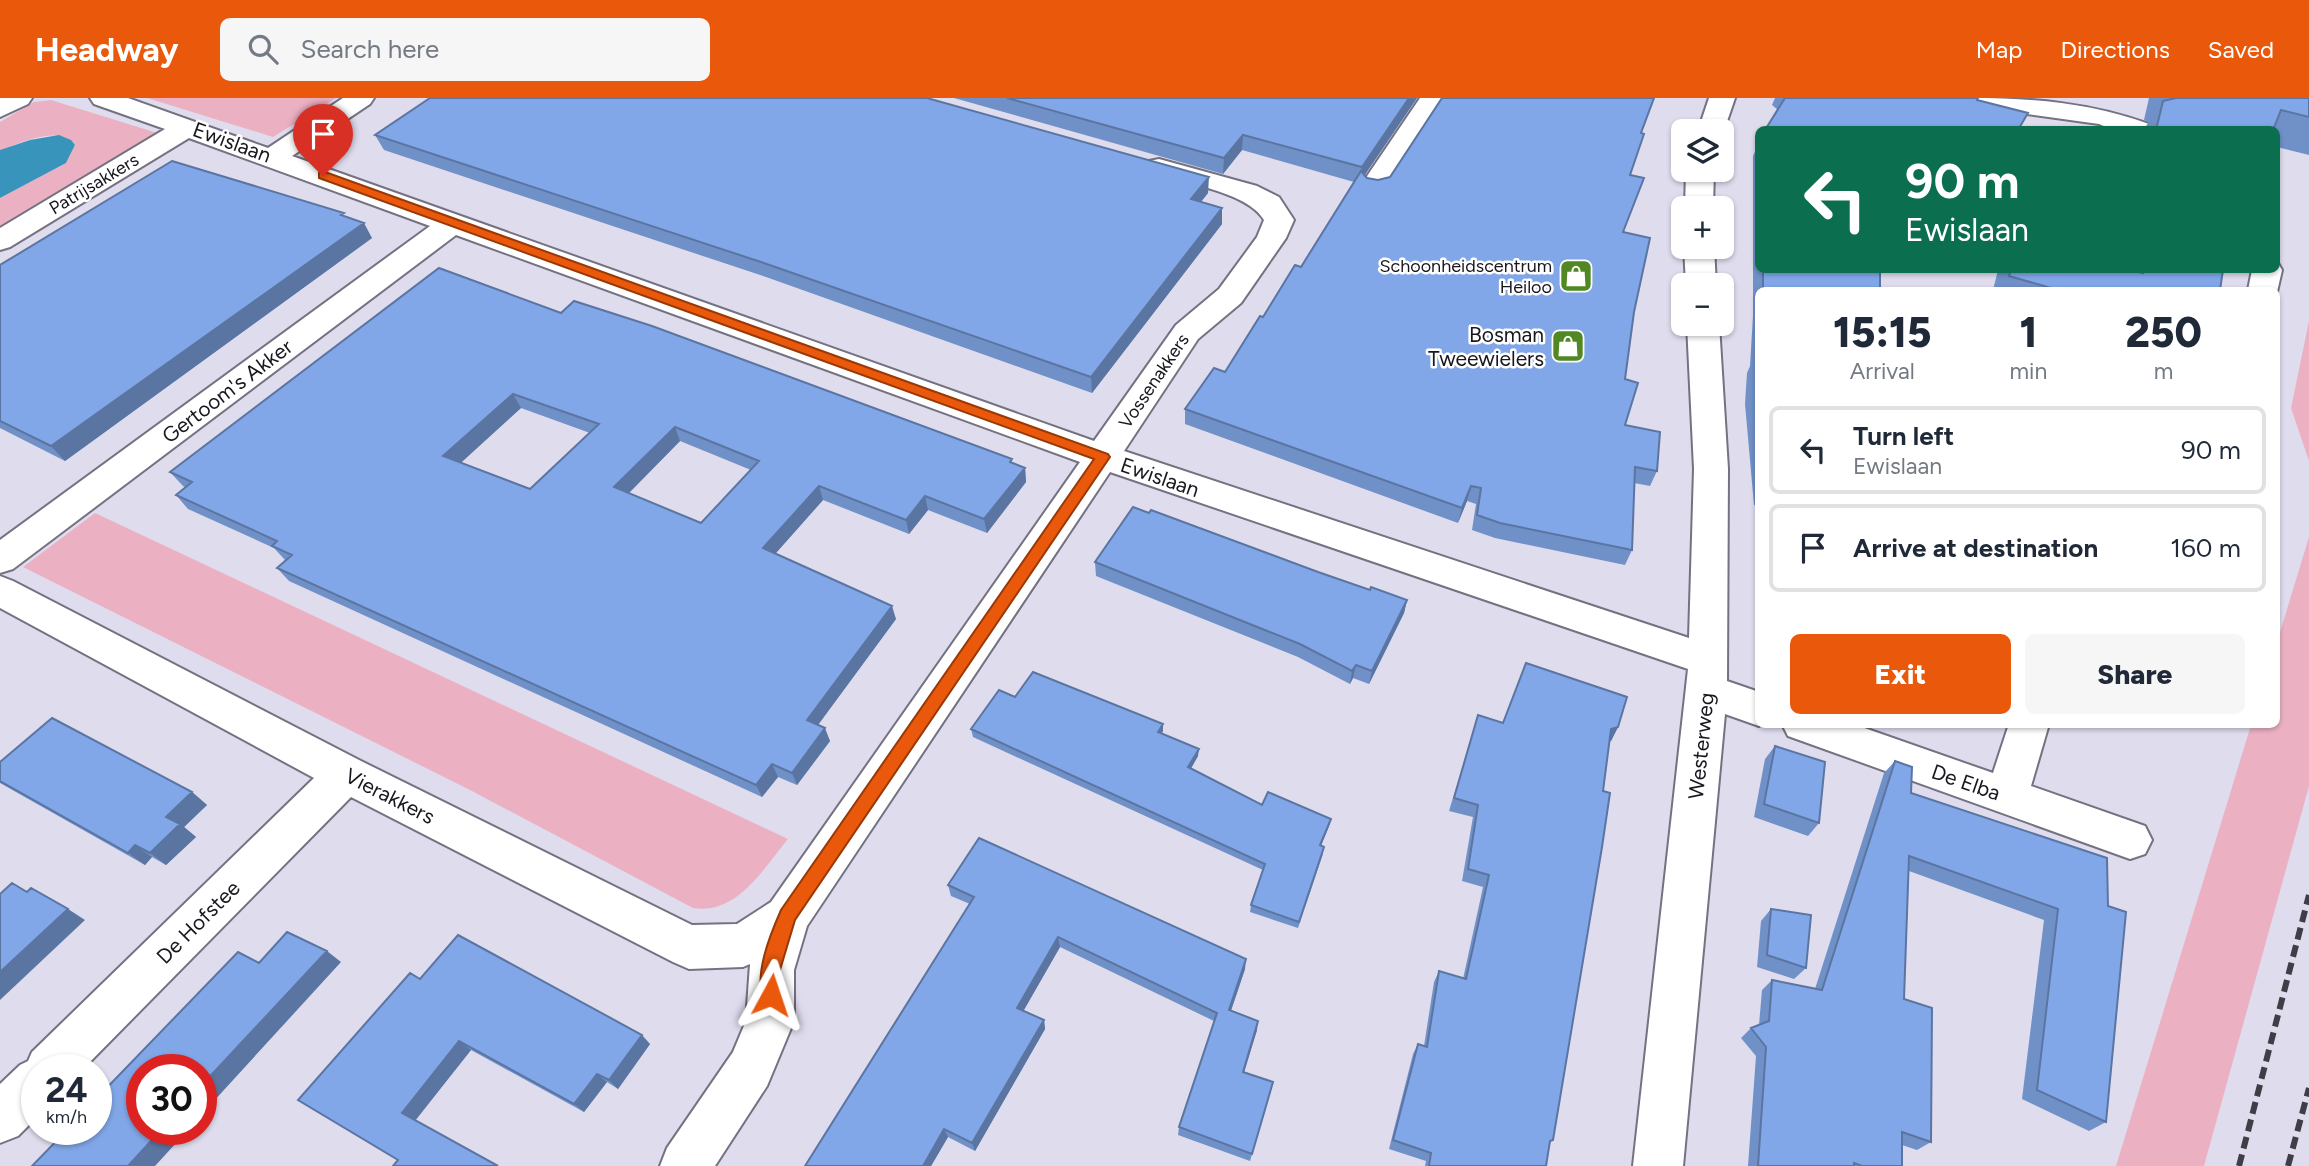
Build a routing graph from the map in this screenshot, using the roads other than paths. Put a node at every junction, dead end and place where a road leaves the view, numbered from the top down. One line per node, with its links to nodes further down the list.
1 (19, 98): 8 (street)
2 (103, 98): 11 (street, Ewislaan)
3 (361, 98): 12 (street)
4 (1433, 98): 14 (street)
5 (1722, 98): 9 (street)
6 (1984, 100): 7 (street)
7 (2102, 108): 10 (street)
8 (0, 109)
9 (1716, 119)
10 (2132, 126)
11 (188, 127): 12 (street, Ewislaan); 16 (street, Patrijsakkers)
12 (271, 157): 15 (street, Ewislaan)
13 (1127, 158): 18 (street, Vossenakkers)
14 (1375, 186)
15 (453, 223): 18 (street, Ewislaan); 19 (street, Gertoom's Akker)
16 (0, 241)
17 (1704, 336): 21 (street, Westerweg)
18 (1103, 457): 21 (street, Ewislaan); 28 (street)
19 (0, 559)
20 (0, 591): 25 (street, Vierakkers)
21 (1707, 676): 22 (street); 33 (street, Westerweg)
22 (1755, 706)
23 (1813, 728): 26 (street, De Elba)
24 (2028, 728): 26 (street)
25 (346, 774): 28 (street, Vierakkers); 29 (street, De Hofstee)
26 (2007, 797): 27 (street, De Elba)
27 (2130, 840)
28 (787, 916): 32 (street)
29 (64, 1054)
30 (21, 1098): 31 (street)
31 (0, 1118)
32 (685, 1166)
33 (1658, 1166)

